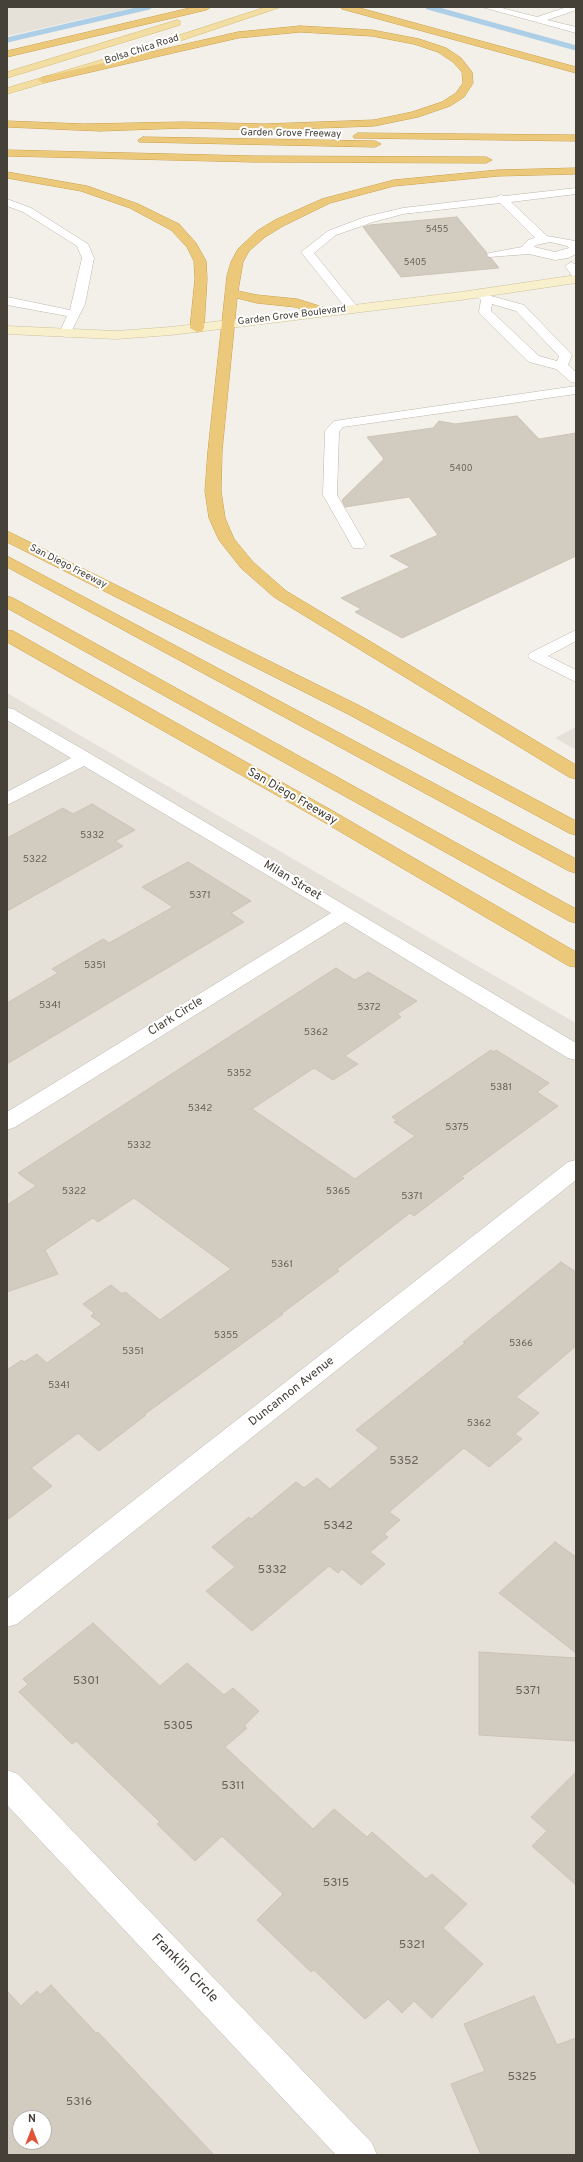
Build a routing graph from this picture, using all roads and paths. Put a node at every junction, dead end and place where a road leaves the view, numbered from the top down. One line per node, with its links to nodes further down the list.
1 (276, 7): 11 (main road, Bolsa Chica Road)
2 (345, 7): 9 (highway)
3 (486, 7): 6 (lane)
4 (576, 7): 6 (lane)
5 (209, 10): 8 (highway); 10 (main road, Bolsa Chica Road)
6 (538, 20): 7 (lane)
7 (575, 30)
8 (7, 54)
9 (576, 70)
10 (7, 75)
11 (43, 80): 12 (main road, Bolsa Chica Road); 14 (highway)
12 (7, 91)
13 (7, 124): 14 (highway, Garden Grove Freeway)
14 (85, 127): 16 (highway, Garden Grove Freeway)
15 (52, 137): 17 (highway)
16 (576, 138)
17 (106, 139)
18 (129, 140): 19 (highway)
19 (576, 144)
20 (7, 146): 22 (highway)
21 (7, 153): 22 (highway)
22 (253, 159): 23 (highway)
23 (498, 160)
24 (553, 160): 25 (highway)
25 (576, 160)
26 (576, 172): 40 (highway)
27 (7, 175): 47 (highway)
28 (576, 191): 29 (lane)
29 (501, 198): 31 (lane); 38 (lane)
30 (7, 202): 45 (lane)
31 (543, 239): 32 (lane); 33 (lane)
32 (573, 248): 35 (lane); 36 (lane)
33 (530, 250): 34 (lane); 35 (lane)
34 (493, 255)
35 (555, 256): 36 (lane)
36 (574, 269)
37 (337, 272): 38 (lane)
38 (324, 274): 43 (lane)
39 (576, 279): 41 (main road, Garden Grove Boulevard)
40 (232, 293): 44 (highway); 46 (highway)
41 (484, 296): 43 (main road, Garden Grove Boulevard); 50 (lane); 50 (lane)
42 (7, 301): 45 (lane)
43 (353, 309): 44 (main road, Garden Grove Boulevard)
44 (324, 312): 46 (main road, Garden Grove Boulevard)
45 (74, 314): 49 (lane)
46 (227, 323): 47 (main road, Garden Grove Boulevard); 62 (highway)
47 (197, 328): 49 (main road, Garden Grove Boulevard)
48 (7, 330): 49 (main road, Garden Grove Boulevard)
49 (65, 333)
50 (561, 366): 51 (lane)
51 (576, 379)
52 (576, 390): 54 (lane)
53 (7, 536): 64 (highway, San Diego Freeway)
54 (358, 545)
55 (7, 561): 65 (highway)
56 (7, 601): 67 (highway)
57 (7, 635): 68 (highway, San Diego Freeway)
58 (576, 635): 59 (lane)
59 (576, 677)
60 (7, 713): 61 (street, Milan Street)
61 (85, 758): 63 (street); 66 (street, Milan Street)
62 (576, 773)
63 (7, 798)
64 (576, 829)
65 (576, 867)
66 (346, 913): 69 (street, Milan Street); 70 (street, Clark Circle)
67 (576, 917)
68 (576, 961)
69 (576, 1053)
70 (7, 1122)
71 (576, 1168): 72 (street, Duncannon Avenue)
72 (7, 1615)
73 (7, 1784): 74 (street, Franklin Circle)
74 (360, 2155)

